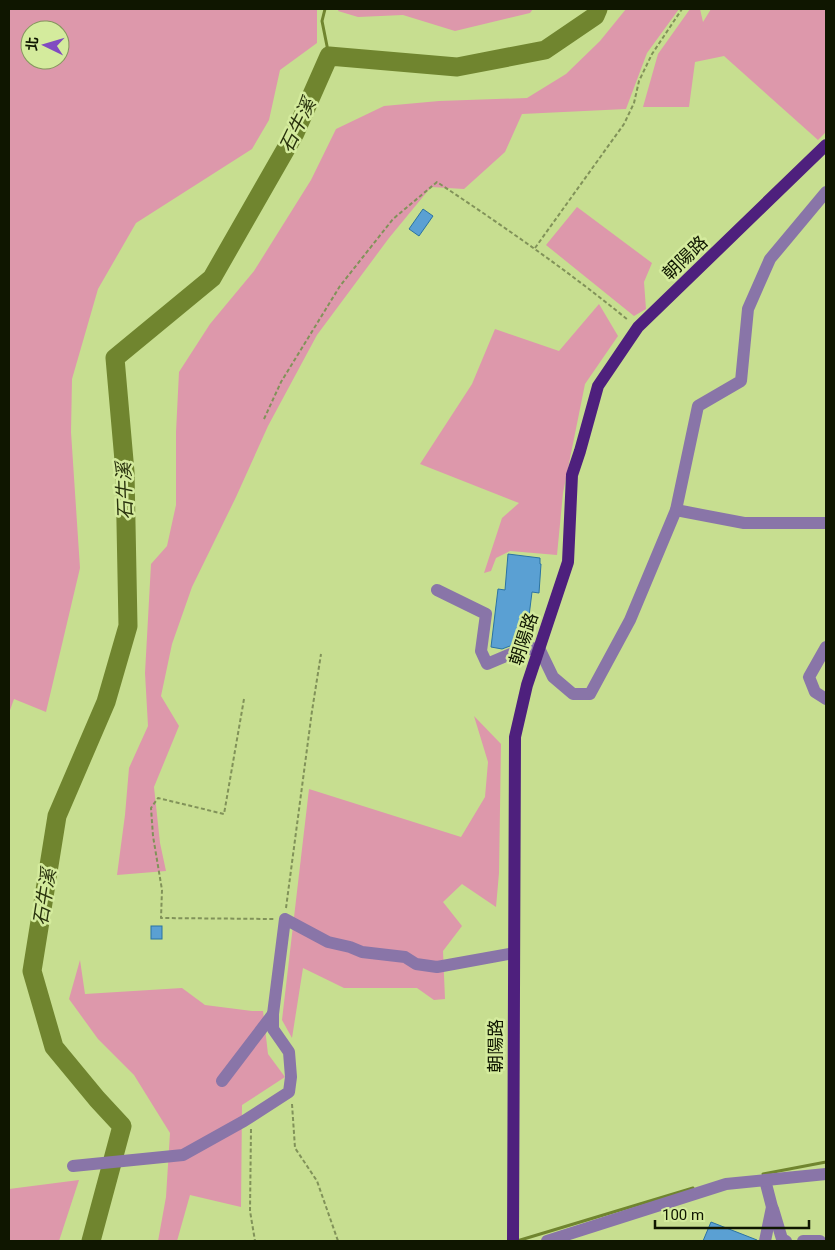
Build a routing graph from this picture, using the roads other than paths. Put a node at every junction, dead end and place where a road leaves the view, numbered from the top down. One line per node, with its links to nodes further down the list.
1 (826, 145): 7 (main road, 朝陽路)
2 (826, 192): 3 (street)
3 (676, 510): 4 (street); 7 (street)
4 (826, 523)
5 (437, 590): 7 (street)
6 (826, 647): 8 (street)
7 (539, 648): 9 (main road, 朝陽路)
8 (826, 699)
9 (514, 953): 10 (street); 16 (main road, 朝陽路)
10 (272, 1014): 11 (street); 12 (street)
11 (222, 1081)
12 (73, 1166)
13 (826, 1174): 14 (street)
14 (765, 1180): 15 (street); 17 (street)
15 (772, 1207): 18 (street); 19 (street)
16 (512, 1241)
17 (547, 1241)
18 (765, 1241)
19 (786, 1241)
20 (803, 1241): 21 (street)
21 (820, 1241)

